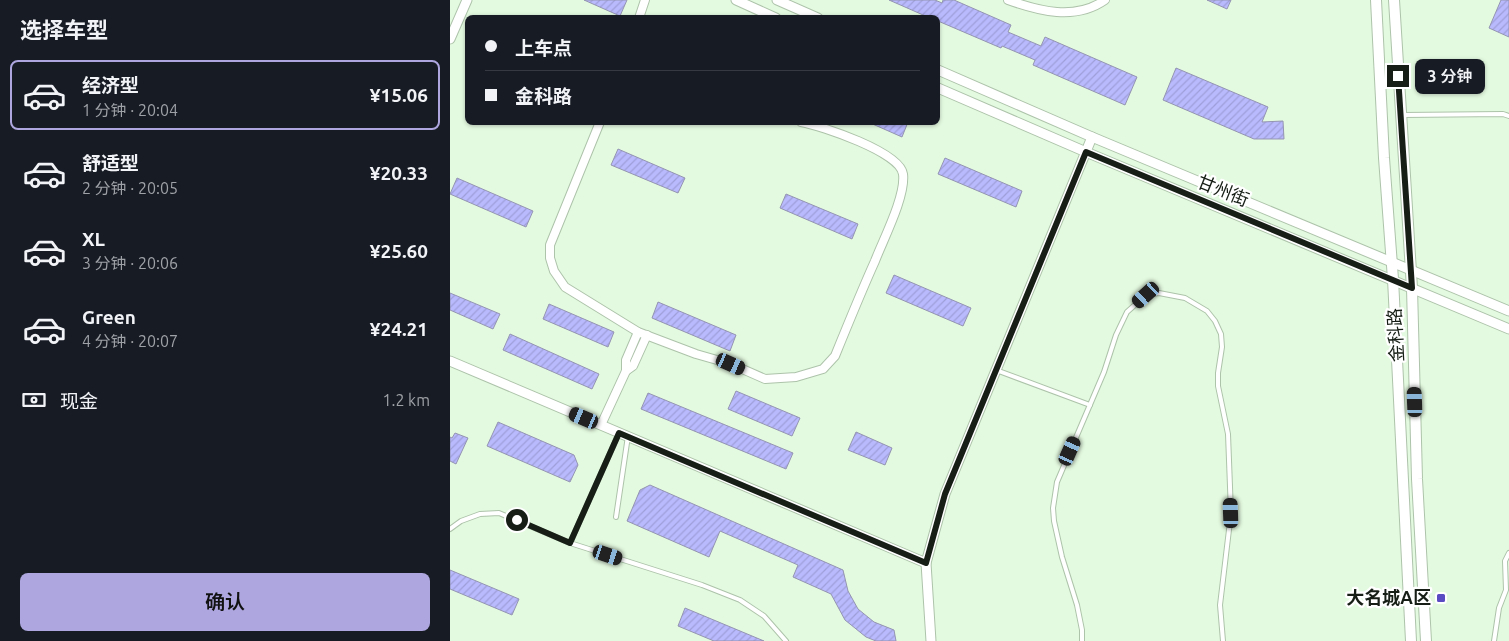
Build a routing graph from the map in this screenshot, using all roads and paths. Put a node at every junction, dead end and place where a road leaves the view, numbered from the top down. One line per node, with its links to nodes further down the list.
1 (466, 0): 12 (street)
2 (645, 0): 9 (street)
3 (736, 0): 10 (street)
4 (777, 0): 11 (street)
5 (1008, 0): 6 (street)
6 (1105, 0)
7 (1376, 0): 21 (main road, 金科路)
8 (1394, 0): 15 (main road, 金科路)
9 (640, 15)
10 (769, 15)
11 (811, 15)
12 (450, 39)
13 (940, 71): 19 (street, 甘州街)
14 (940, 89): 20 (street, 甘州街)
15 (1401, 115): 16 (lane); 22 (main road, 金科路)
16 (1509, 116)
17 (599, 125): 27 (street)
18 (817, 125): 28 (street)
19 (1092, 137): 20 (street); 21 (street, 甘州街)
20 (1086, 152): 23 (street, 甘州街); 30 (street)
21 (1391, 261): 22 (street, 甘州街); 23 (main road, 金科路)
22 (1411, 269): 24 (main road, 金科路); 25 (street, 甘州街)
23 (1393, 279): 24 (street, 甘州街); 45 (main road, 金科路)
24 (1412, 288): 26 (street, 甘州街); 46 (main road, 金科路)
25 (1509, 311)
26 (1509, 329)
27 (638, 332): 28 (street); 31 (street)
28 (647, 336): 31 (street)
29 (450, 361): 33 (street)
30 (996, 369): 32 (lane); 40 (street)
31 (626, 371): 33 (street)
32 (1090, 405): 43 (lane); 44 (lane)
33 (601, 425): 34 (street)
34 (619, 433): 35 (street); 38 (lane)
35 (628, 436): 36 (lane); 40 (street)
36 (616, 517)
37 (450, 529): 38 (lane)
38 (570, 543): 41 (lane)
39 (1509, 553): 47 (lane)
40 (926, 563): 42 (street)
41 (786, 641)
42 (931, 641)
43 (1082, 641)
44 (1223, 641)
45 (1411, 641)
46 (1426, 641)
47 (1494, 641)

